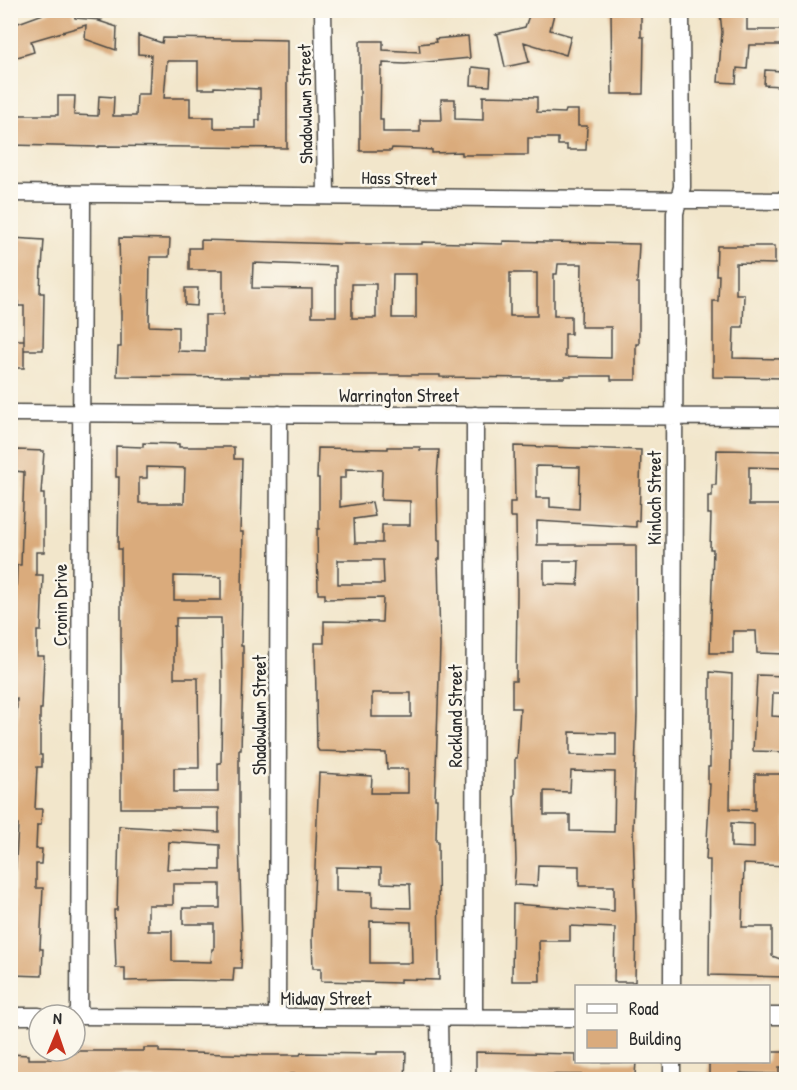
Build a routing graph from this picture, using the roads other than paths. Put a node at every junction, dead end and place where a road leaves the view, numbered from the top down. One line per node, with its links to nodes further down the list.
1 (322, 10): 5 (street, Shadowlawn Street)
2 (681, 10): 6 (street, Kinloch Street)
3 (10, 194): 4 (street, Hass Street)
4 (81, 194): 5 (street, Hass Street); 9 (street, Cronin Drive)
5 (326, 196): 6 (street, Hass Street)
6 (679, 200): 7 (street, Hass Street); 12 (street, Kinloch Street)
7 (786, 201)
8 (10, 413): 9 (street, Warrington Street)
9 (81, 413): 10 (street, Warrington Street); 15 (street, Cronin Drive)
10 (279, 414): 11 (street, Warrington Street); 21 (street, Shadowlawn Street)
11 (475, 415): 12 (street, Warrington Street); 23 (street, Rockland Street)
12 (674, 416): 13 (street, Warrington Street); 14 (street, Kinloch Street)
13 (786, 417)
14 (672, 985)
15 (77, 1003)
16 (10, 1016): 17 (street)
17 (27, 1016)
18 (87, 1016): 21 (street, Midway Street)
19 (770, 1016): 20 (street)
20 (786, 1016)
21 (278, 1017): 22 (street, Midway Street)
22 (439, 1017): 23 (street, Midway Street); 26 (street)
23 (474, 1018): 24 (street, Midway Street)
24 (575, 1018)
25 (672, 1063): 27 (street)
26 (440, 1080)
27 (672, 1080)

